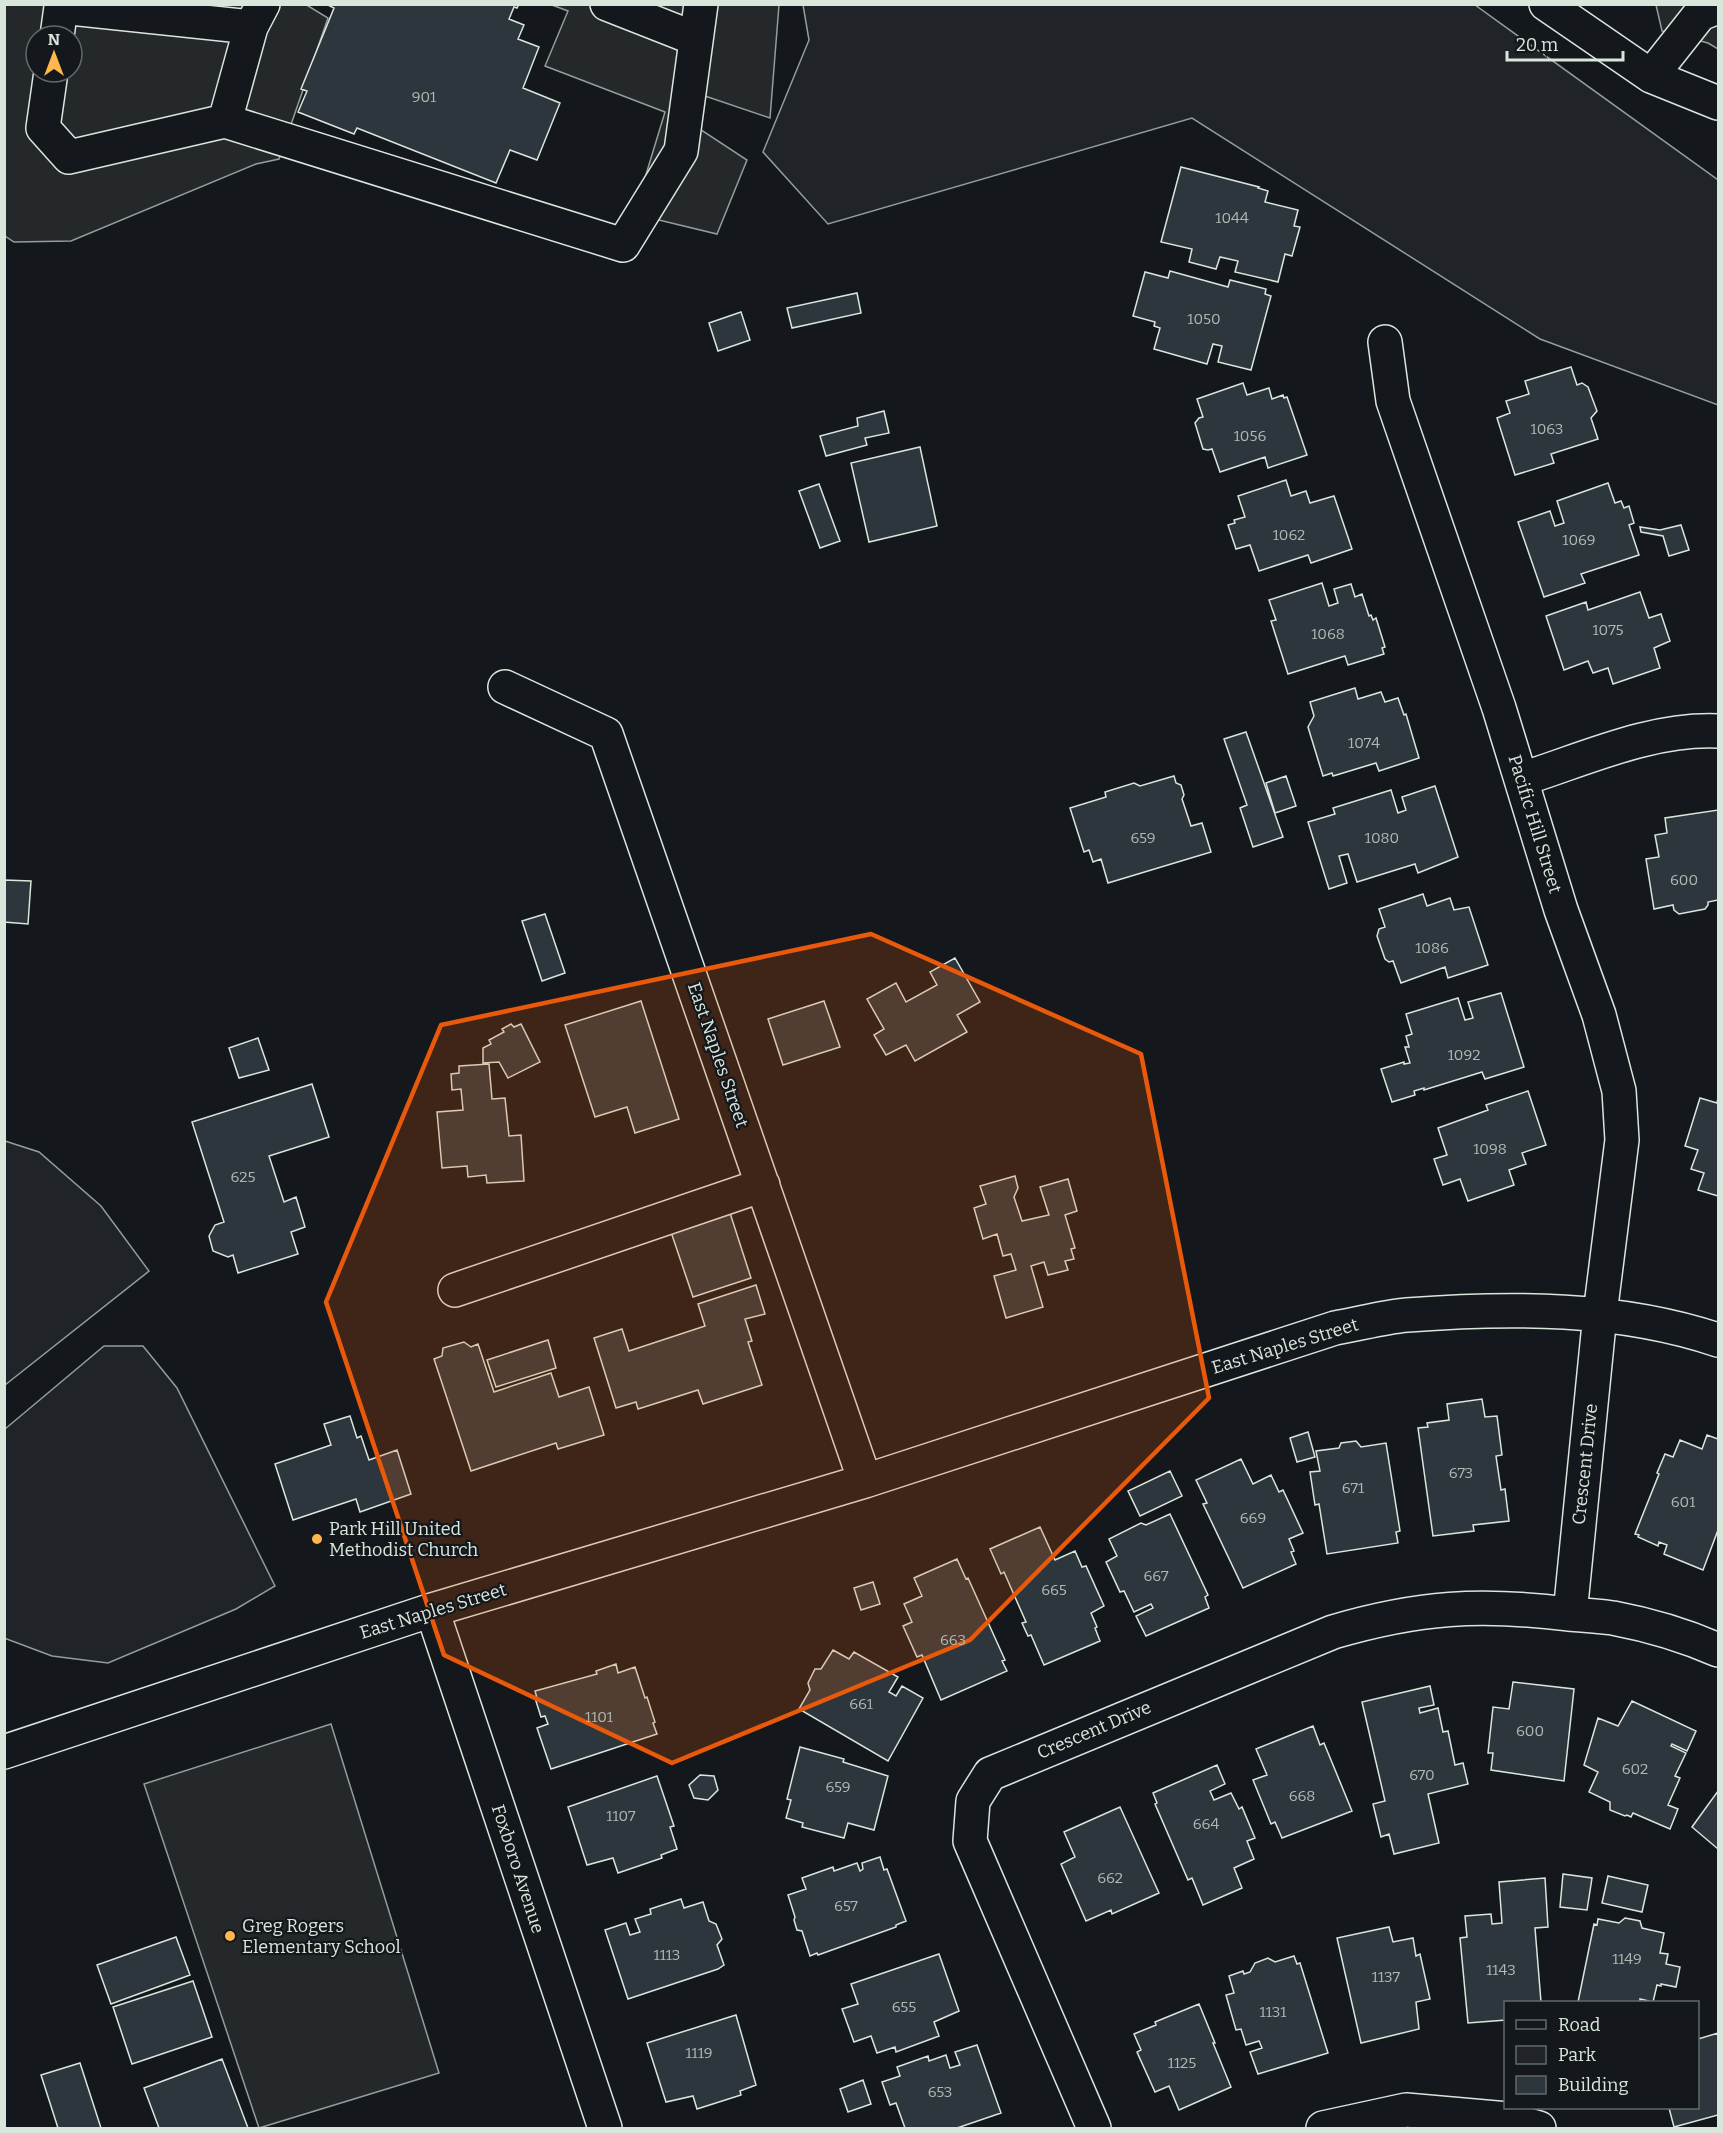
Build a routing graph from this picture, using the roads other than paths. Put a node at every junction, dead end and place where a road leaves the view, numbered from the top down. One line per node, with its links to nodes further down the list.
1 (607, 4): 7 (street)
2 (700, 4): 7 (street)
3 (1546, 4): 8 (street)
4 (1719, 7): 8 (street)
5 (257, 16): 6 (street); 11 (street)
6 (59, 24)
7 (696, 39): 11 (street)
8 (1651, 76): 10 (street)
9 (49, 84): 11 (street)
10 (1719, 103)
11 (225, 121)
12 (1385, 342): 15 (street, Pacific Hill Street)
13 (505, 687): 16 (street, East Naples Street)
14 (1719, 731): 15 (street)
15 (1522, 779): 18 (street, Pacific Hill Street)
16 (763, 1185): 17 (street); 20 (street, East Naples Street)
17 (455, 1290)
18 (1600, 1314): 19 (street, East Naples Street); 20 (street, East Naples Street); 22 (street, Crescent Drive)
19 (1719, 1340)
20 (865, 1481): 21 (street, East Naples Street)
21 (432, 1610): 24 (street, East Naples Street); 25 (street, Foxboro Avenue)
22 (1570, 1614): 23 (street, Crescent Drive); 26 (street, Crescent Drive)
23 (1719, 1650)
24 (4, 1752)
25 (605, 2128)
26 (1094, 2128)
27 (1323, 2128): 28 (street)
28 (1539, 2128)

